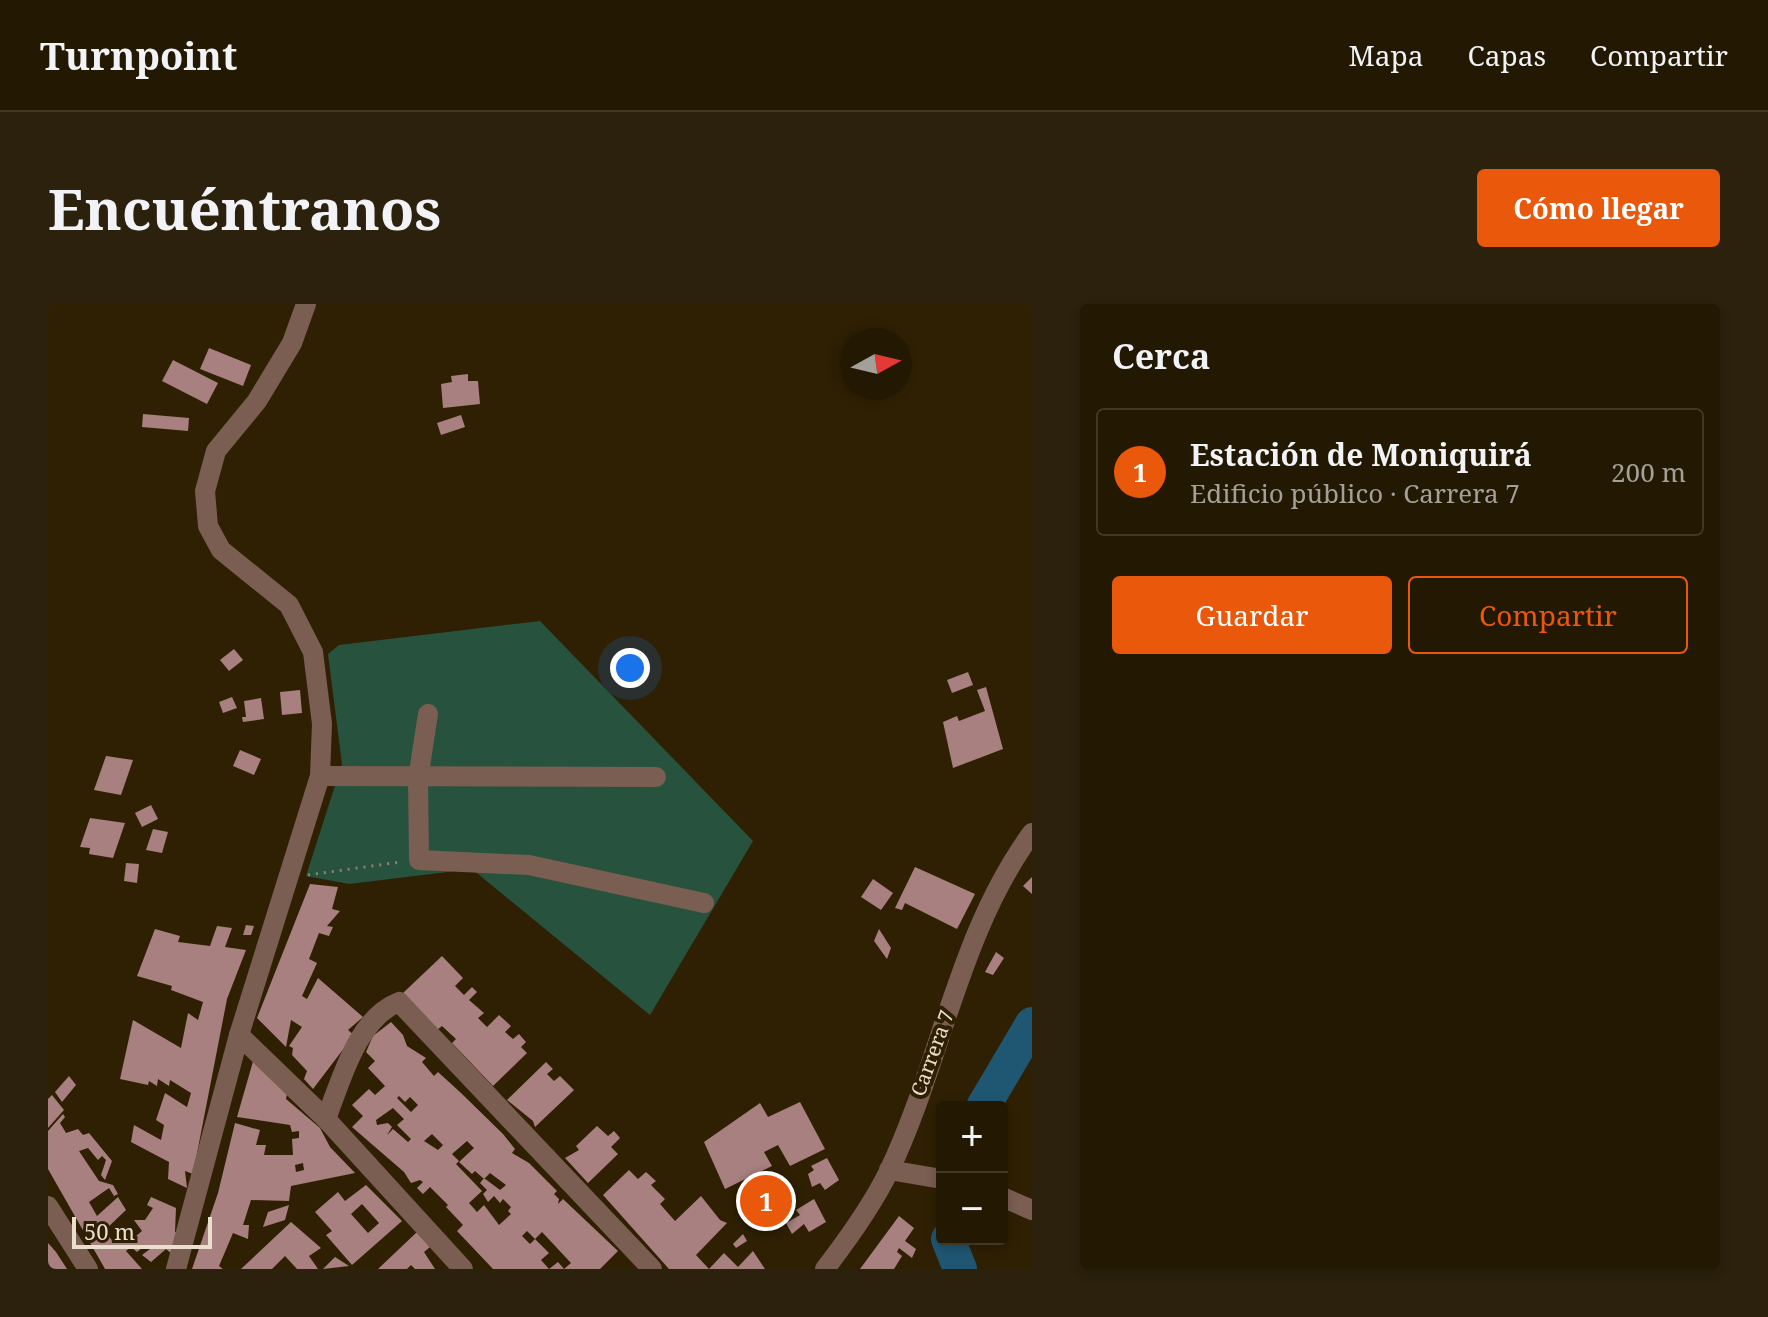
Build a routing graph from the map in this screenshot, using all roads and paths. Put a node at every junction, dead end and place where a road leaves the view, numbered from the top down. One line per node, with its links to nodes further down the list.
1 (306, 304): 3 (street)
2 (428, 714): 5 (street)
3 (320, 776): 5 (street); 8 (street)
4 (656, 777): 5 (street)
5 (418, 779): 7 (street)
6 (1032, 833): 12 (street, Carrera 7)
7 (419, 860): 8 (path); 9 (street)
8 (289, 878): 10 (street)
9 (704, 903)
10 (239, 1035): 11 (street); 19 (street)
11 (326, 1119): 17 (street); 20 (street)
12 (889, 1170): 13 (street); 21 (street, Carrera 7)
13 (935, 1177)
14 (1008, 1200): 16 (street)
15 (48, 1206): 18 (street)
16 (1032, 1210)
17 (641, 1265)
18 (88, 1269)
19 (176, 1269)
20 (463, 1269)
21 (825, 1269)

